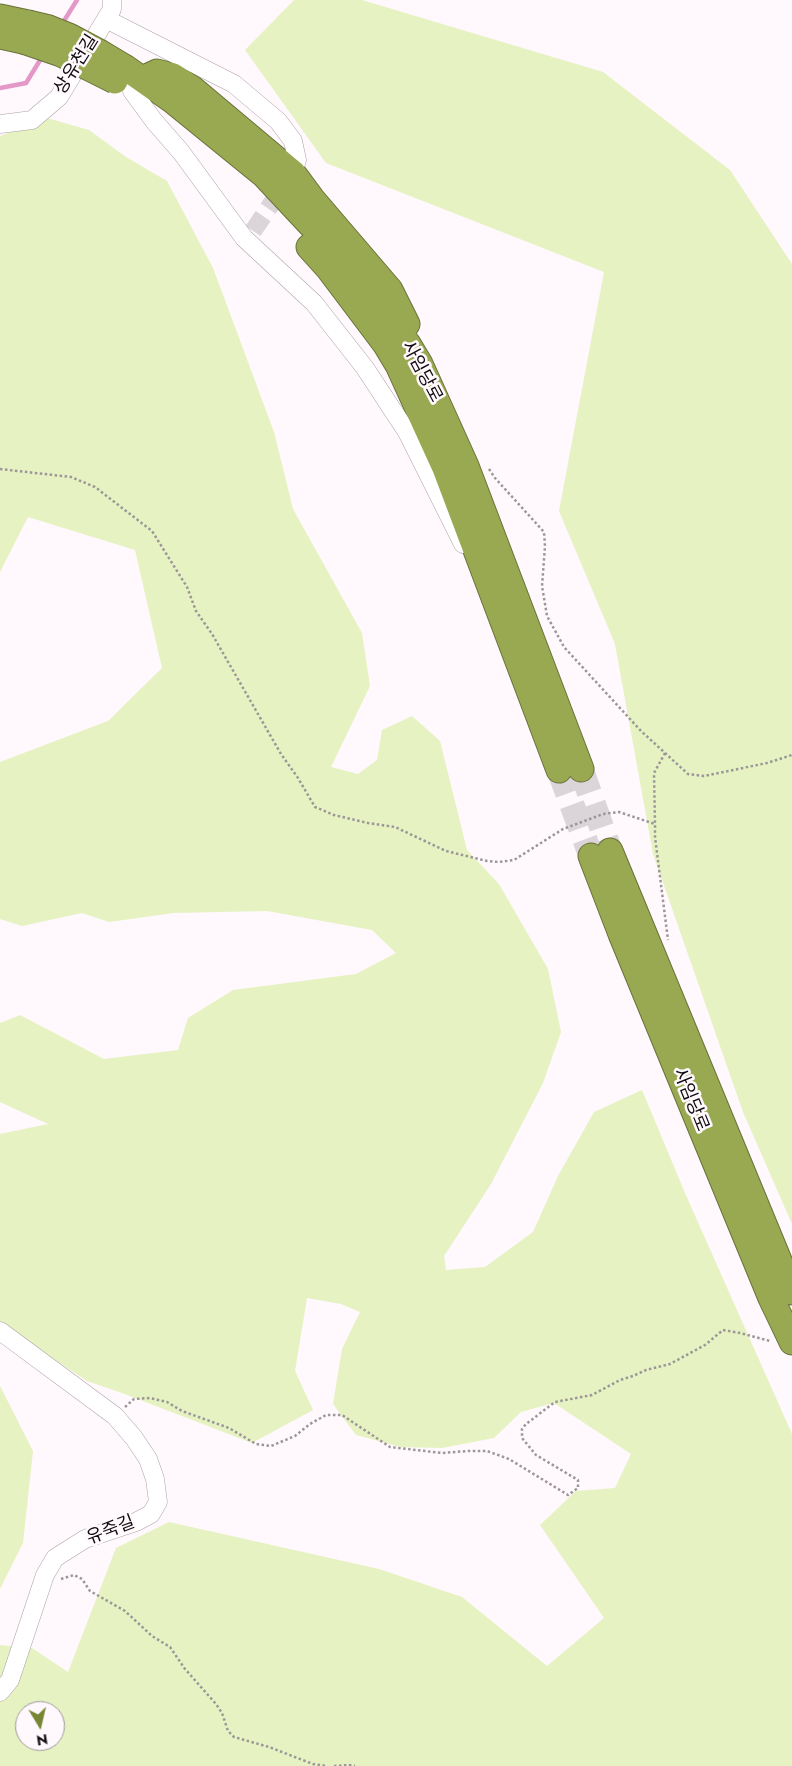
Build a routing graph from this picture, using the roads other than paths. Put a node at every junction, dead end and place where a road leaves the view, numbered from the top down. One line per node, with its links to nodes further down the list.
1 (112, 0): 3 (street, 상유천길)
2 (0, 16): 4 (highway)
3 (106, 20): 6 (street, 상유천길); 7 (street)
4 (17, 33): 5 (highway, bridge)
5 (129, 80): 7 (highway); 8 (highway, 사임당로); 9 (highway, 사임당로); 9 (street)
6 (0, 124)
7 (289, 178): 8 (highway)
8 (420, 364): 9 (highway, 사임당로)
9 (503, 622)
10 (792, 1292): 12 (highway, 사임당로)
11 (0, 1331): 13 (street, 유죽길)
12 (783, 1342)
13 (0, 1692)

